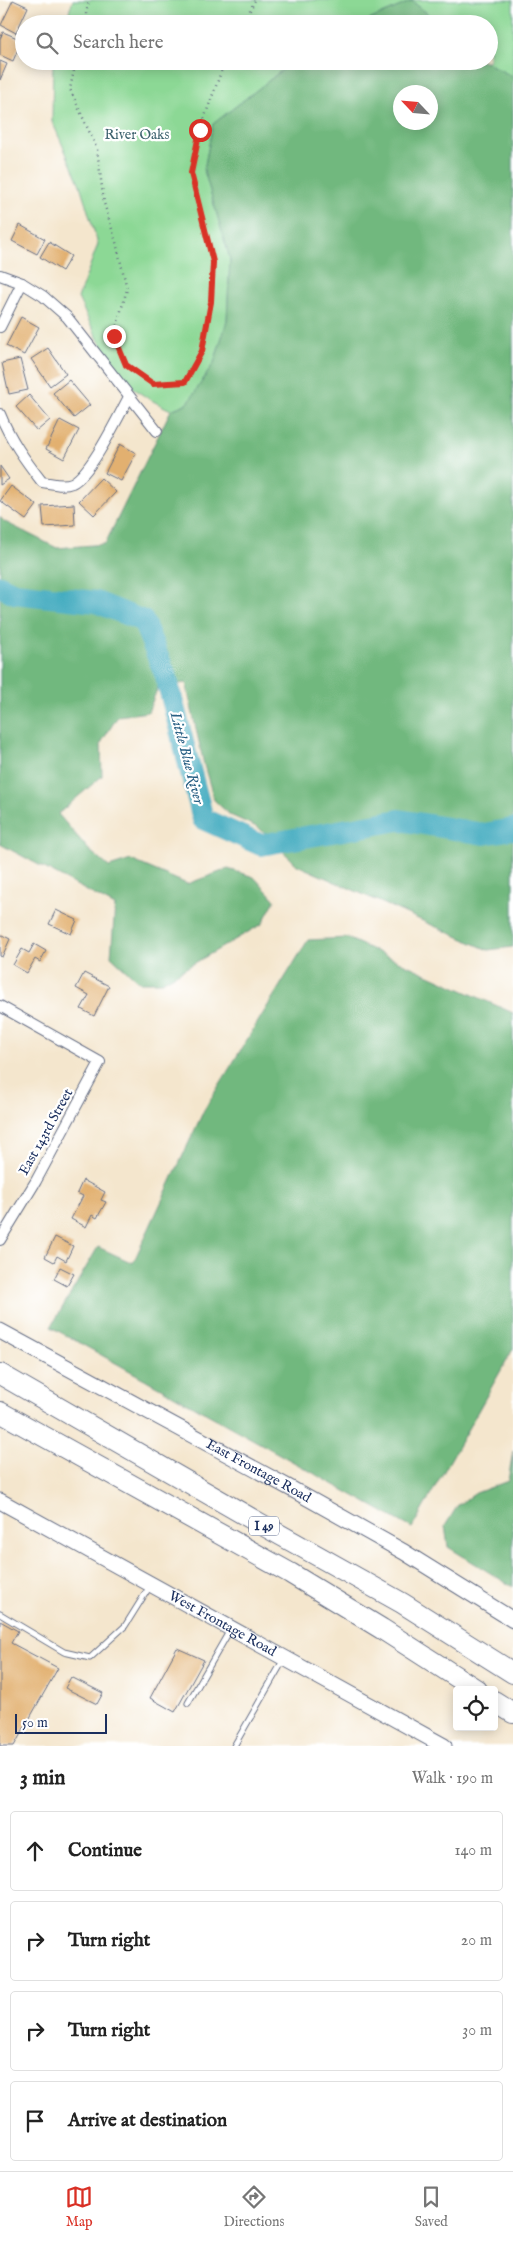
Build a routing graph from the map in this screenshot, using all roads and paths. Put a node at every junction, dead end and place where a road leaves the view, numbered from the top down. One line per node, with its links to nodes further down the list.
1 (89, 0): 3 (path)
2 (255, 0): 4 (path)
3 (86, 15)
4 (248, 15)
5 (74, 70): 6 (path)
6 (222, 70)
7 (0, 274): 8 (street)
8 (22, 283): 9 (street); 10 (street)
9 (0, 327)
10 (130, 397): 11 (street); 12 (street)
11 (0, 414)
12 (156, 431)
13 (0, 1006): 14 (street, East 143rd Street)
14 (0, 1240)
15 (0, 1331): 21 (street, East Frontage Road)
16 (4, 1375): 24 (highway, I 49)
17 (0, 1412): 25 (highway, I 49)
18 (0, 1501): 19 (street, West Frontage Road)
19 (152, 1584): 20 (lane); 22 (street, West Frontage Road)
20 (0, 1614)
21 (513, 1620)
22 (232, 1628): 23 (street, West Frontage Road); 26 (lane)
23 (285, 1659): 29 (lane); 30 (street, West Frontage Road)
24 (513, 1673)
25 (471, 1686)
26 (188, 1703)
27 (498, 1704): 28 (highway)
28 (513, 1713)
29 (234, 1746)
30 (444, 1746)

